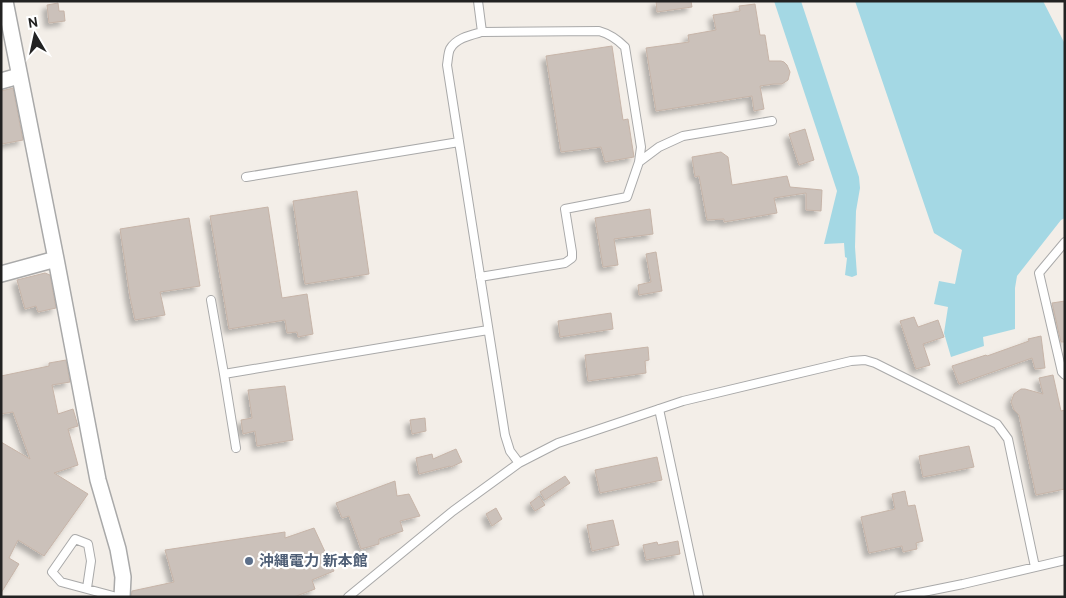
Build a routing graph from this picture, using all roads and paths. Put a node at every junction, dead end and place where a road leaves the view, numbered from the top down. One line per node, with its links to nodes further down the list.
1 (5, 1): 4 (street)
2 (478, 1): 3 (lane)
3 (482, 32): 7 (lane); 8 (lane)
4 (19, 76): 5 (street); 11 (street)
5 (1, 80)
6 (772, 121): 8 (lane)
7 (459, 142): 9 (lane); 13 (lane)
8 (639, 162): 13 (lane)
9 (246, 176)
10 (1065, 242): 17 (lane)
11 (56, 260): 12 (street); 25 (street)
12 (1, 274)
13 (480, 277): 15 (lane)
14 (211, 300): 16 (lane)
15 (488, 330): 16 (lane); 20 (lane)
16 (224, 374): 19 (lane)
17 (1065, 375)
18 (659, 409): 20 (lane); 22 (lane); 27 (lane)
19 (236, 448)
20 (519, 463): 26 (lane)
21 (1065, 560): 22 (lane)
22 (1035, 566): 28 (lane)
23 (87, 588): 23 (lane); 24 (lane)
24 (117, 597)
25 (122, 597)
26 (348, 597)
27 (699, 597)
28 (899, 597)

